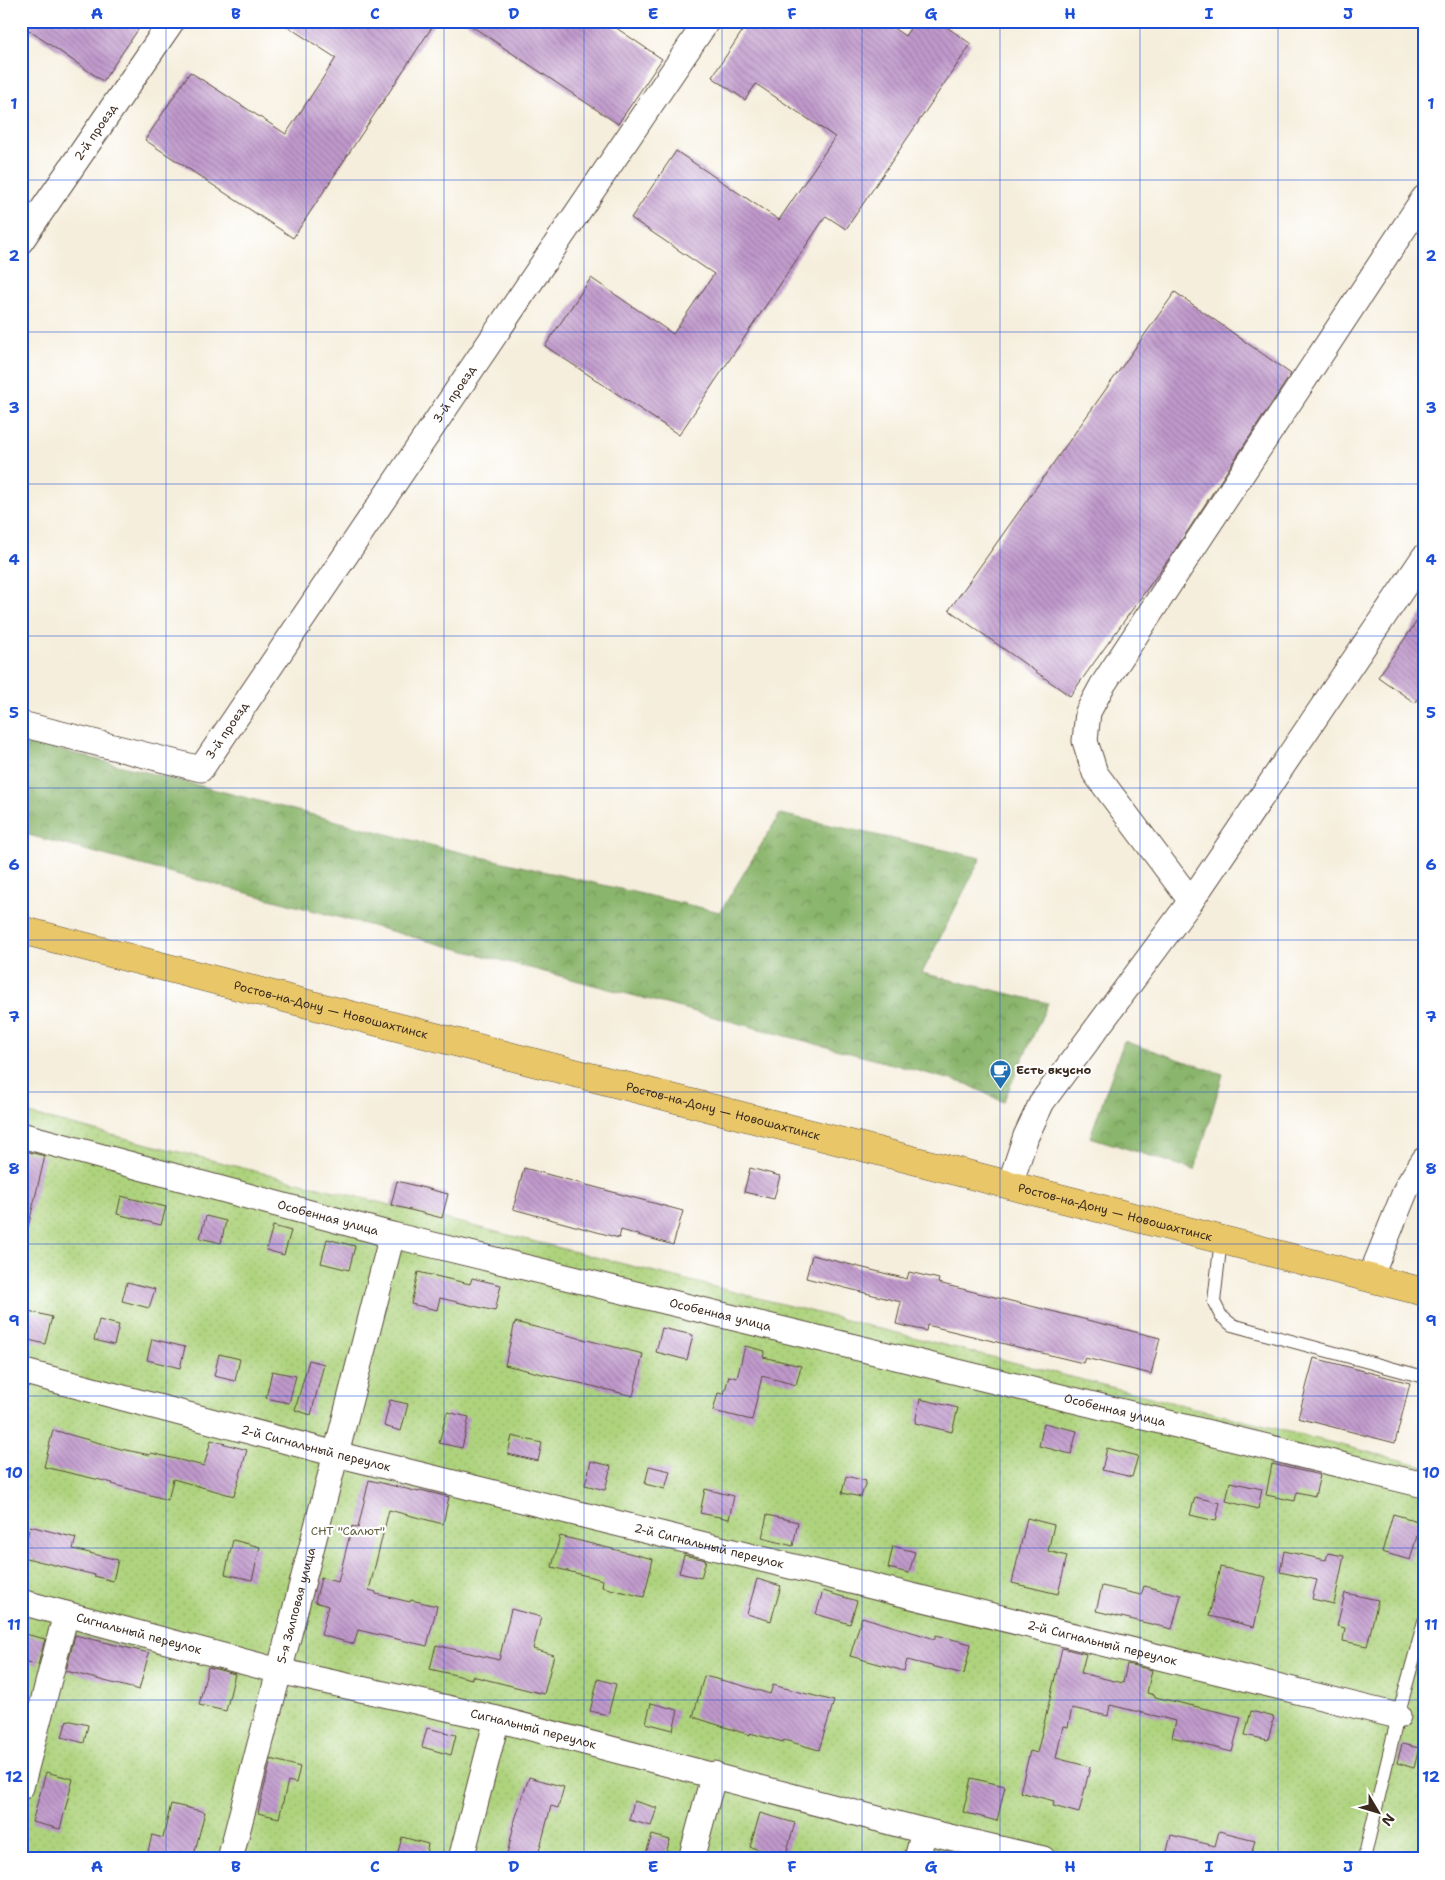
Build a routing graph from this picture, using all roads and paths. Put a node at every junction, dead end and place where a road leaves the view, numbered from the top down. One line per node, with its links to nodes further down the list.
1 (172, 21): 4 (street, 2-й проезд)
2 (707, 21): 6 (street, 3-й проезд)
3 (1424, 198): 7 (street)
4 (21, 242)
5 (1424, 557): 7 (street)
6 (21, 724)
7 (1191, 901): 11 (street)
8 (21, 930): 11 (main road, Ростов-на-Дону — Новошахтинск)
9 (21, 1135): 13 (street, Особенная улица)
10 (1424, 1160): 12 (street)
11 (1010, 1184): 14 (main road, Ростов-на-Дону — Новошахтинск)
12 (1416, 1189): 15 (street)
13 (392, 1235): 19 (street, 5-я Залповая улица); 20 (street, Особенная улица)
14 (1221, 1240): 15 (main road, Ростов-на-Дону — Новошахтинск); 18 (lane)
15 (1370, 1278): 16 (main road, Ростов-на-Дону — Новошахтинск)
16 (1424, 1292)
17 (21, 1370): 19 (street, 2-й Сигнальный переулок)
18 (1424, 1377)
19 (336, 1454): 24 (street, 5-я Залповая улица); 25 (street, 2-й Сигнальный переулок)
20 (1424, 1485)
21 (21, 1602): 22 (street, Сигнальный переулок)
22 (66, 1614): 24 (street, Сигнальный переулок); 28 (street)
23 (1424, 1621): 25 (lane)
24 (279, 1671): 26 (street, Сигнальный переулок); 30 (street, 5-я Залповая улица)
25 (1398, 1716): 35 (lane)
26 (497, 1719): 27 (street, Сигнальный переулок); 31 (street)
27 (714, 1774): 29 (street, Сигнальный переулок); 32 (street)
28 (21, 1787)
29 (924, 1831): 33 (street); 34 (street, Сигнальный переулок)
30 (230, 1859)
31 (461, 1859)
32 (691, 1859)
33 (917, 1859)
34 (1043, 1859)
35 (1364, 1859)

